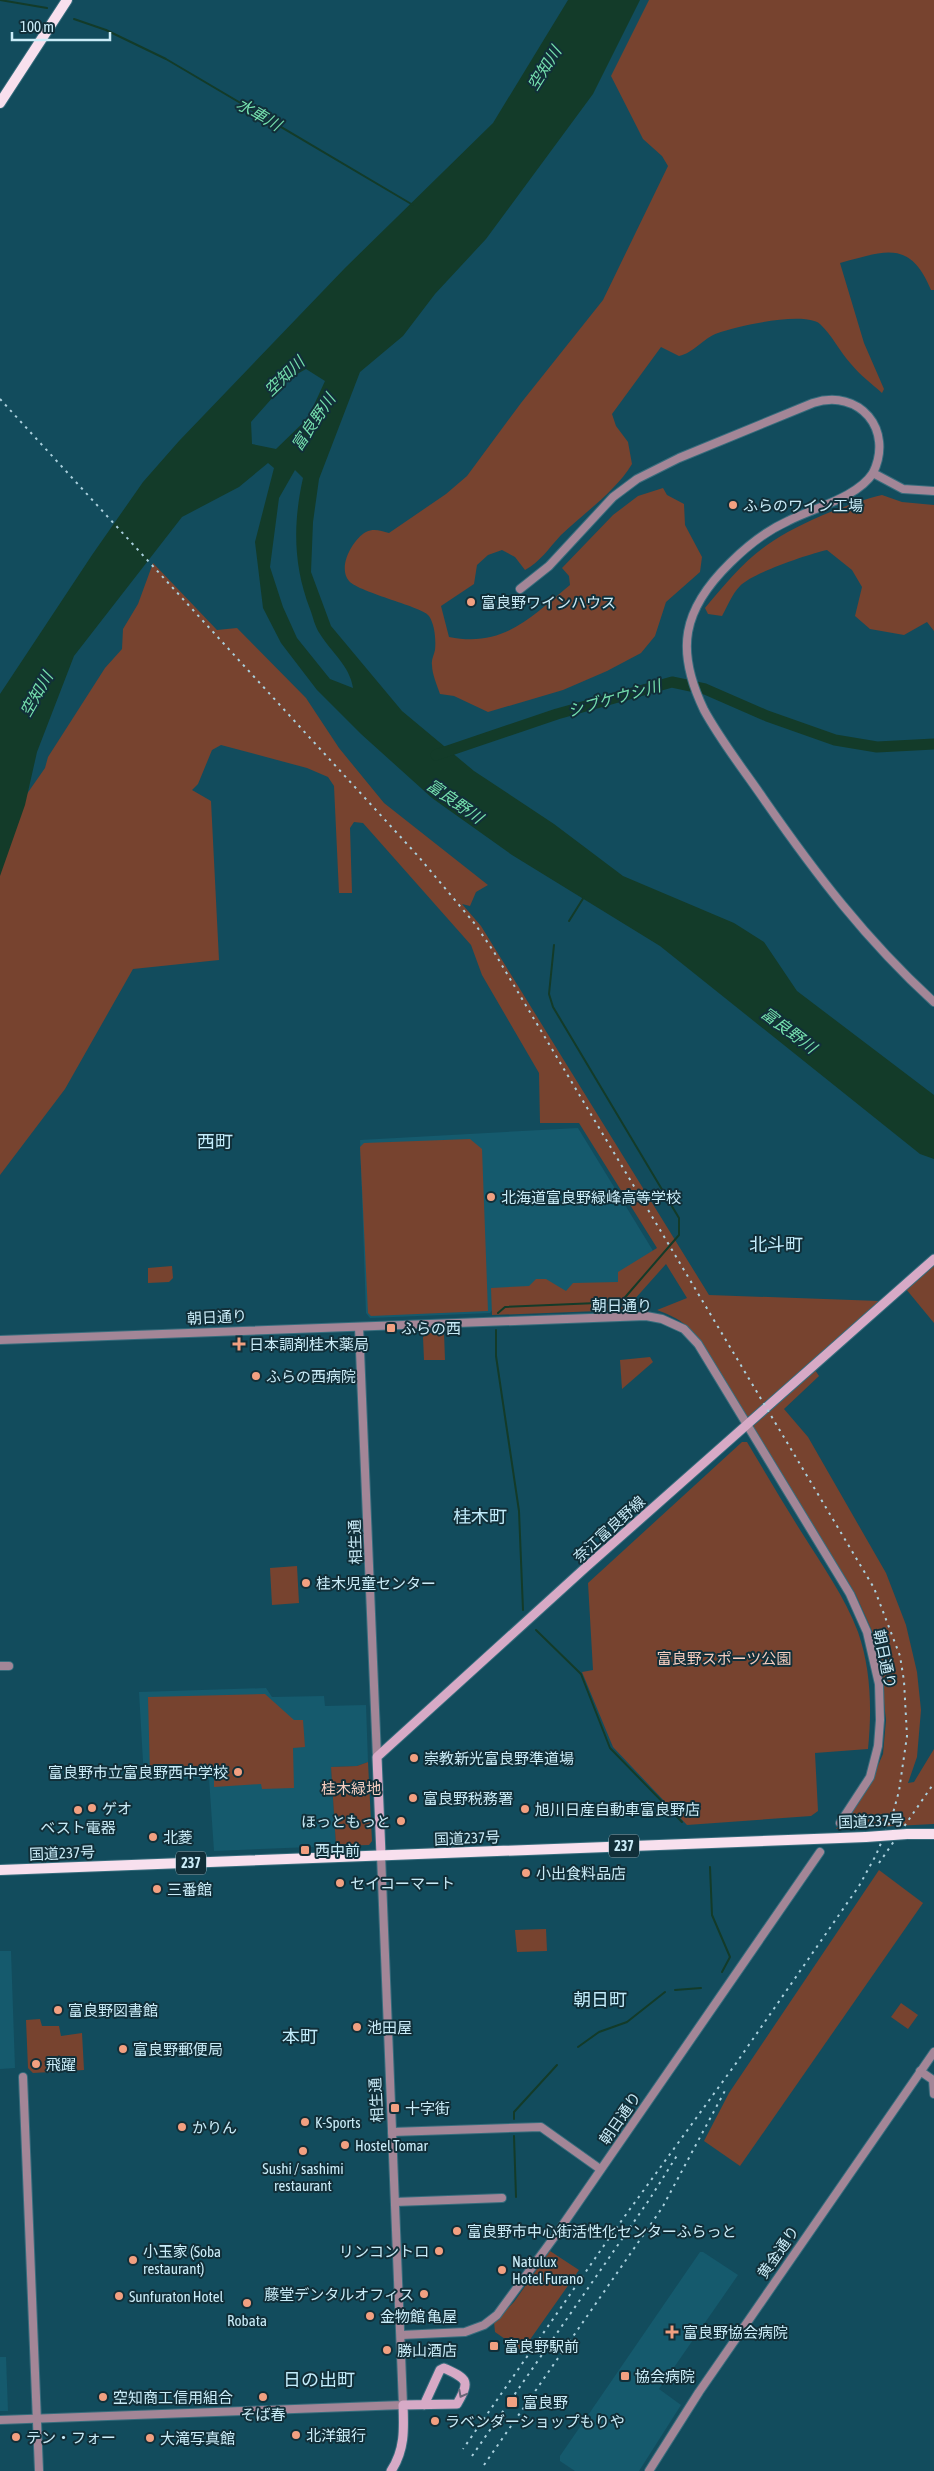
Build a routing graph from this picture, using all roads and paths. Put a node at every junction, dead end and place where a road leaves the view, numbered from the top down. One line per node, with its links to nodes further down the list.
1 (67, 0): 2 (highway)
2 (0, 103)
3 (873, 474): 4 (street); 5 (street); 6 (street)
4 (934, 491)
5 (520, 589)
6 (934, 1002)
7 (934, 1260): 10 (main road, 奈江富良野線)
8 (359, 1327): 9 (street, 朝日通り); 10 (street, 朝日通り); 13 (street, 相生通)
9 (0, 1340)
10 (748, 1425): 13 (main road, 奈江富良野線); 14 (street, 朝日通り)
11 (0, 1666): 12 (street)
12 (9, 1666)
13 (377, 1757): 17 (main road)
14 (840, 1823)
15 (934, 1834): 17 (highway, 国道237号 / 237, bridge)
16 (820, 1852): 24 (street, 朝日通り)
17 (381, 1855): 18 (highway, 国道237号 / 237); 23 (street, 相生通)
18 (0, 1870)
19 (934, 2052): 20 (street, 黄金通り)
20 (920, 2071): 22 (street); 34 (street, 黄金通り)
21 (23, 2077): 30 (street)
22 (934, 2094)
23 (392, 2132): 24 (street); 26 (street, 相生通)
24 (600, 2169): 27 (street, 朝日通り)
25 (502, 2198): 26 (street)
26 (395, 2202): 27 (street, 相生通)
27 (401, 2335): 28 (street, 相生通)
28 (403, 2405): 29 (main road); 30 (street); 33 (main road)
29 (424, 2405): 29 (main road, one-way to 29)
30 (38, 2418): 31 (street); 32 (street)
31 (0, 2420)
32 (39, 2471)
33 (391, 2471)
34 (649, 2471)

